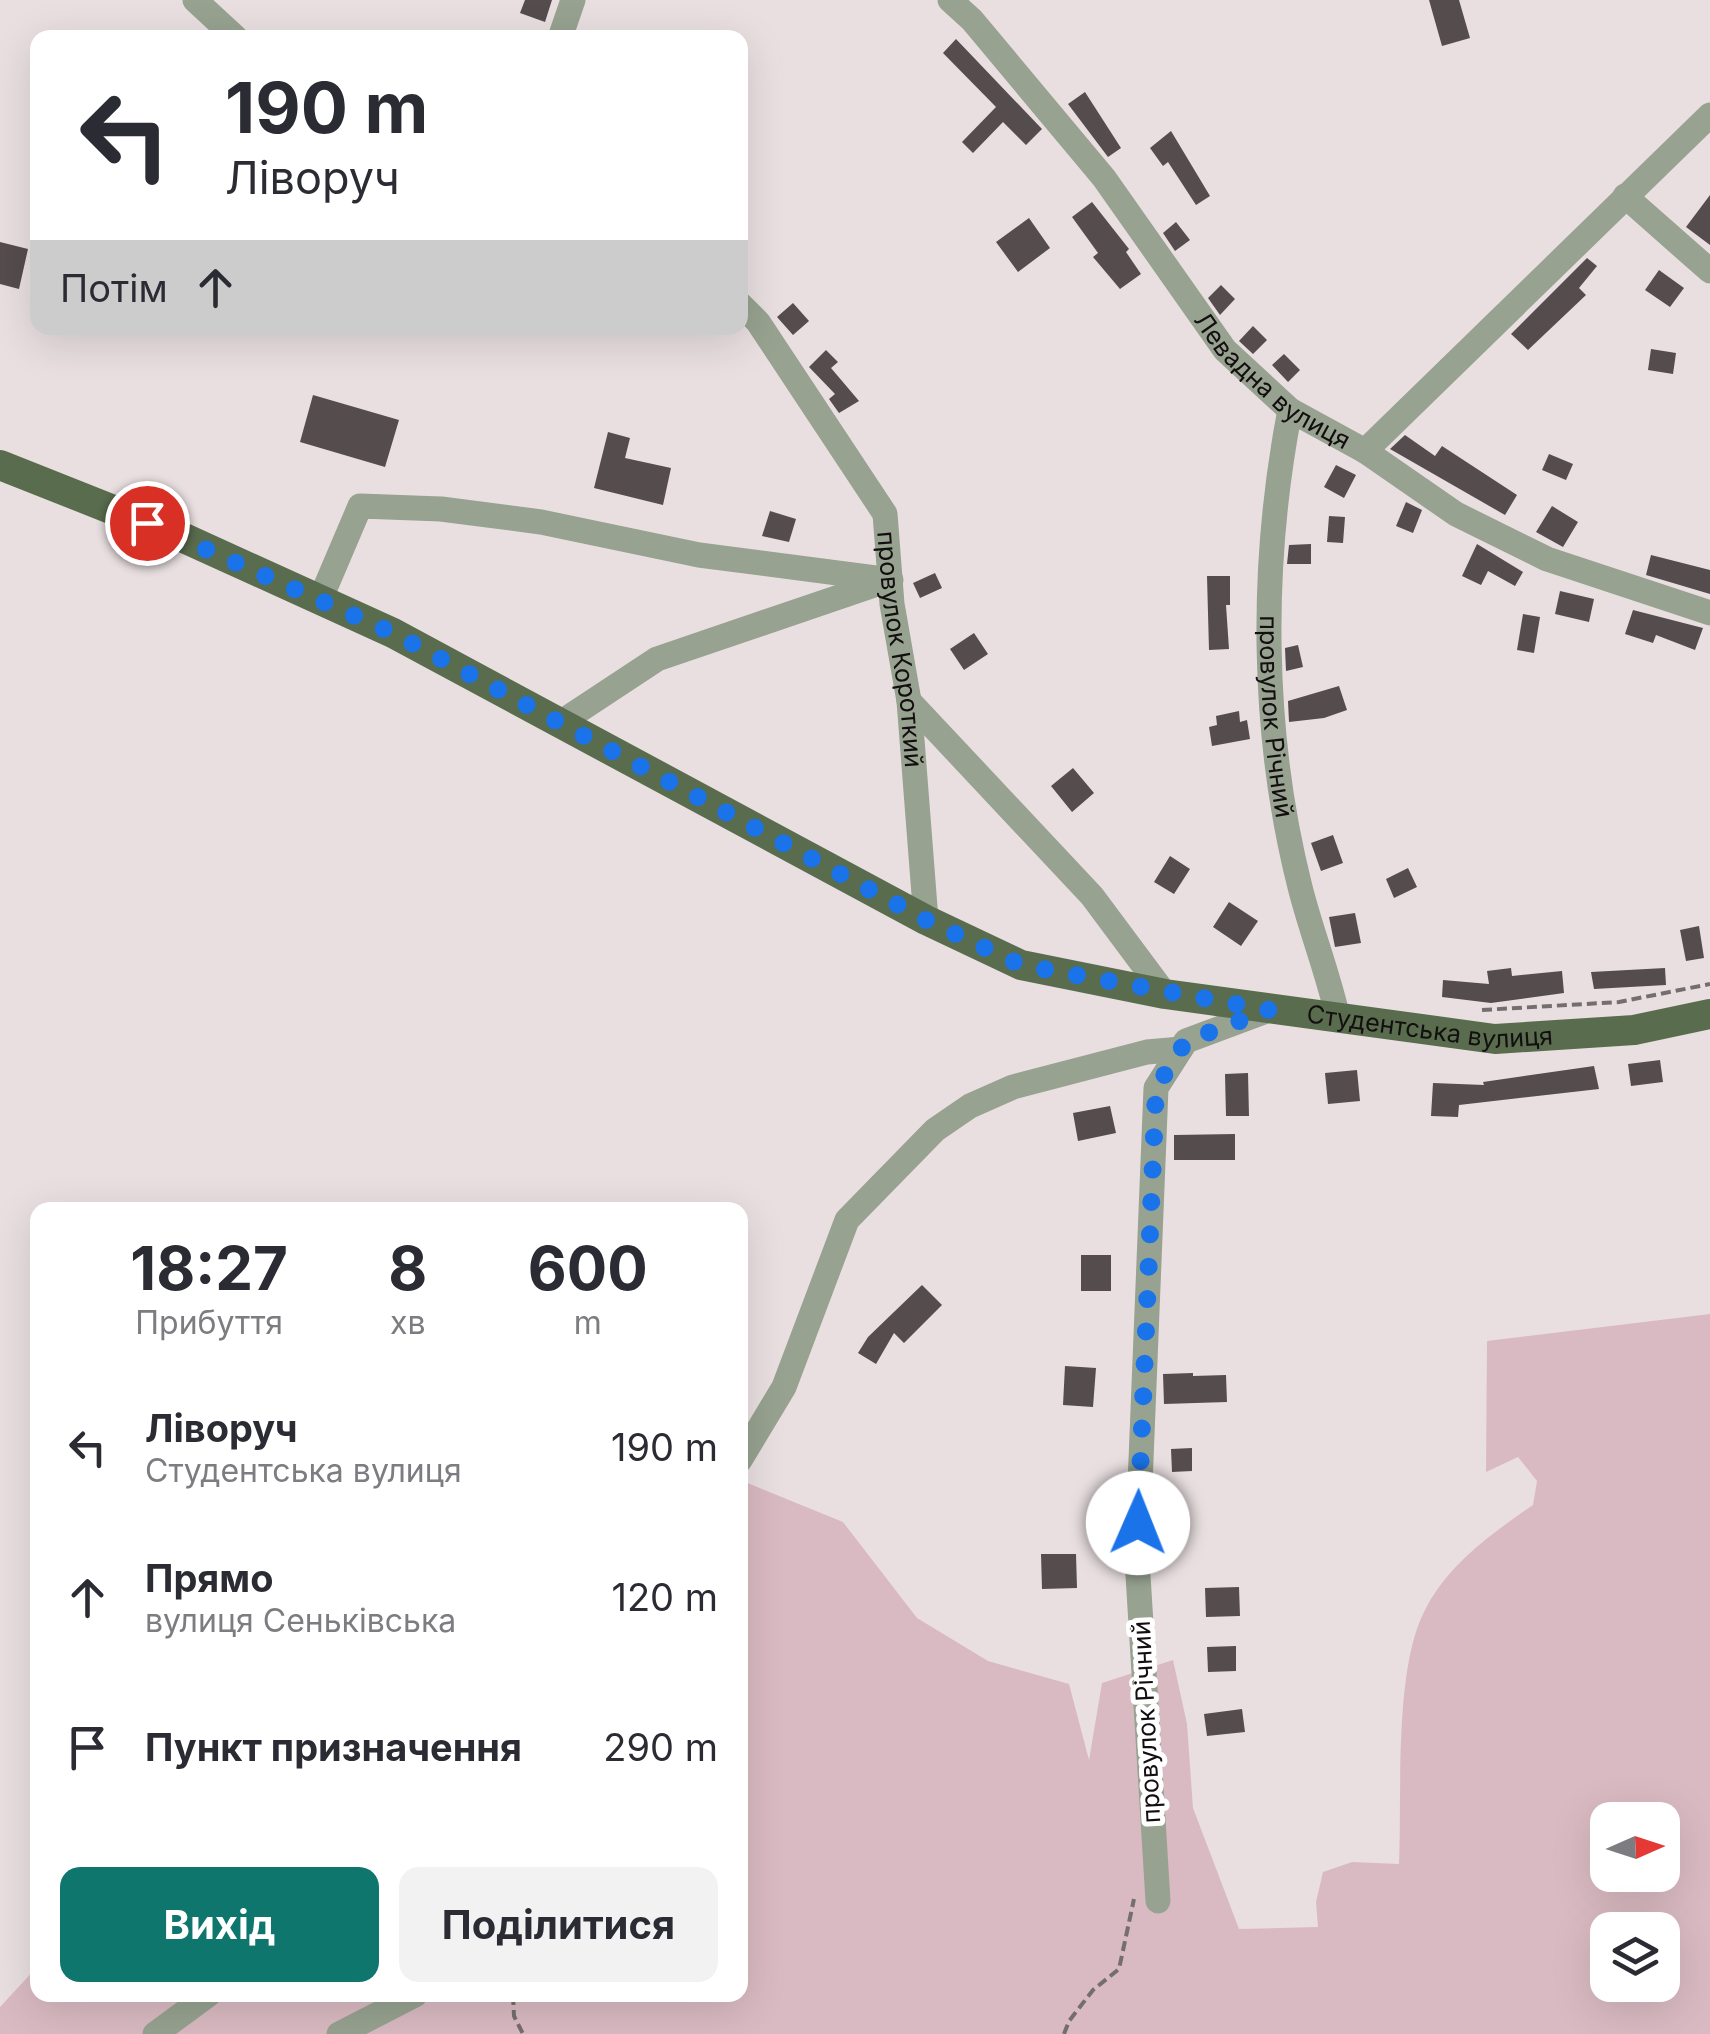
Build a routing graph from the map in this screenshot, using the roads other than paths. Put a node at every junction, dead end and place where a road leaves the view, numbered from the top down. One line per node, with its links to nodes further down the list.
1 (195, 0): 4 (street)
2 (573, 0): 5 (street)
3 (950, 0): 10 (street, Левадна вулиця)
4 (227, 30)
5 (563, 30)
6 (1710, 115): 7 (street)
7 (1626, 196): 8 (street); 11 (street)
8 (1710, 271)
9 (748, 312): 13 (street, провулок Короткий)
10 (1290, 410): 11 (street, Левадна вулиця); 22 (street, провулок Річний)
11 (1365, 451): 15 (street, Левадна вулиця)
12 (0, 465): 14 (main road, Студентська вулиця)
13 (890, 580): 14 (street); 16 (street, провулок Короткий); 17 (street)
14 (320, 600): 17 (main road, Студентська вулиця)
15 (1710, 613)
16 (909, 701): 18 (street, провулок Короткий); 19 (street)
17 (560, 723): 18 (main road, Студентська вулиця)
18 (926, 920): 19 (main road, Студентська вулиця)
19 (1165, 994): 20 (main road, Студентська вулиця)
20 (1269, 1010): 22 (main road, Студентська вулиця); 23 (street)
21 (1710, 1014): 22 (main road, Студентська вулиця)
22 (1338, 1018)
23 (1181, 1049): 24 (street); 25 (street, провулок Рiчний)
24 (748, 1447)
25 (1147, 1894)
26 (198, 2002): 28 (street)
27 (401, 2002): 29 (street)
28 (154, 2034)
29 (339, 2034)

